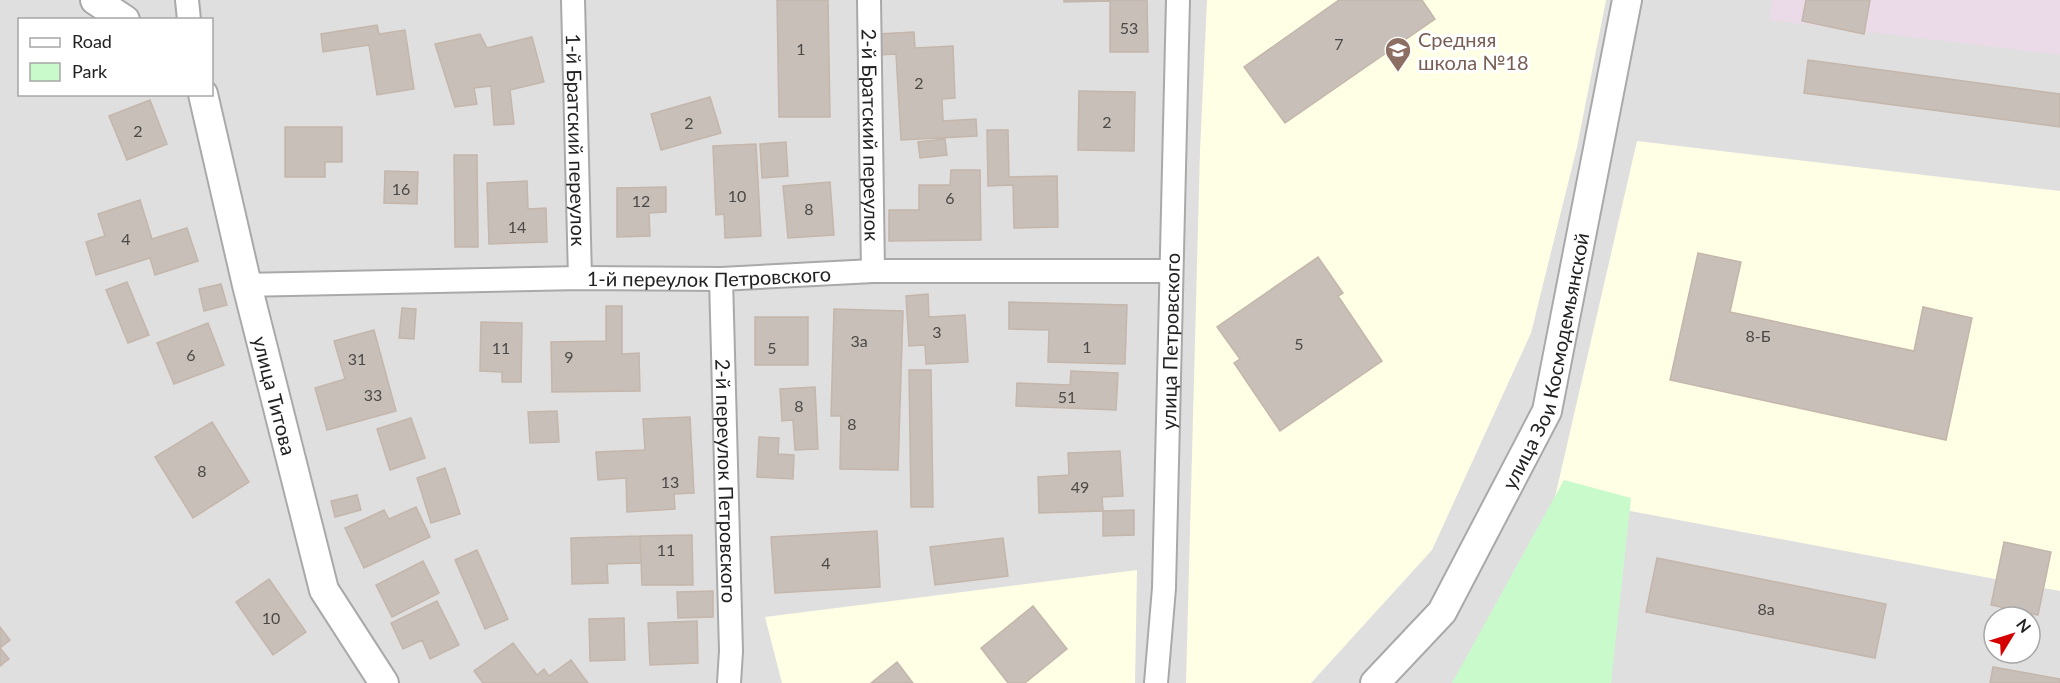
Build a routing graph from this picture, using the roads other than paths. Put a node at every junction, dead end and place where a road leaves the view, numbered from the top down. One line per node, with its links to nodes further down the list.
1 (95, 0): 7 (street)
2 (187, 0): 8 (street)
3 (573, 0): 12 (street, 1-й Братский переулок)
4 (869, 0): 10 (street, 2-й Братский переулок)
5 (1178, 0): 11 (street, улица Петровского)
6 (1627, 0): 18 (street, улица Зои Космодемьянской)
7 (122, 18)
8 (189, 18)
9 (202, 96): 14 (street, улица Титова)
10 (873, 271): 11 (street, 1-й переулок Петровского); 13 (street, 1-й переулок Петровского)
11 (1171, 271): 17 (street, улица Петровского)
12 (580, 278): 13 (street, 1-й переулок Петровского); 14 (street, 1-й переулок Петровского)
13 (721, 279): 16 (street, 2-й переулок Петровского)
14 (247, 285): 15 (street, улица Титова)
15 (384, 683)
16 (729, 683)
17 (1156, 683)
18 (1375, 683)

